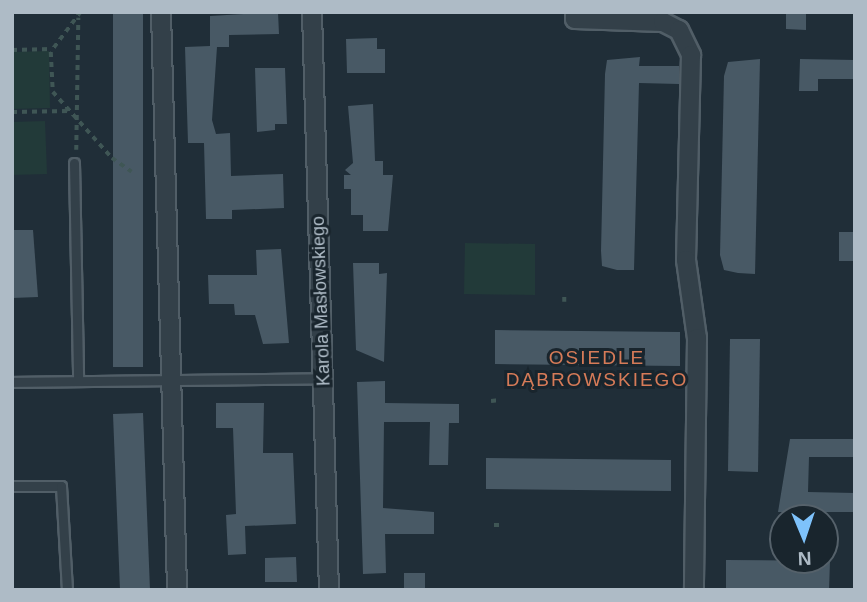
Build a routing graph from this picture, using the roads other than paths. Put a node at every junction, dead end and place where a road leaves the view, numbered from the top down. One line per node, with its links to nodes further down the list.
1 (161, 12): 7 (street)
2 (312, 12): 5 (street, Karola Masłowskiego)
3 (575, 12): 13 (street)
4 (74, 163): 6 (lane)
5 (323, 378): 7 (lane); 12 (street, Karola Masłowskiego)
6 (78, 381): 7 (lane); 8 (lane)
7 (171, 381): 11 (street)
8 (12, 382)
9 (12, 486): 10 (lane)
10 (67, 590)
11 (177, 590)
12 (329, 590)
13 (694, 590)

